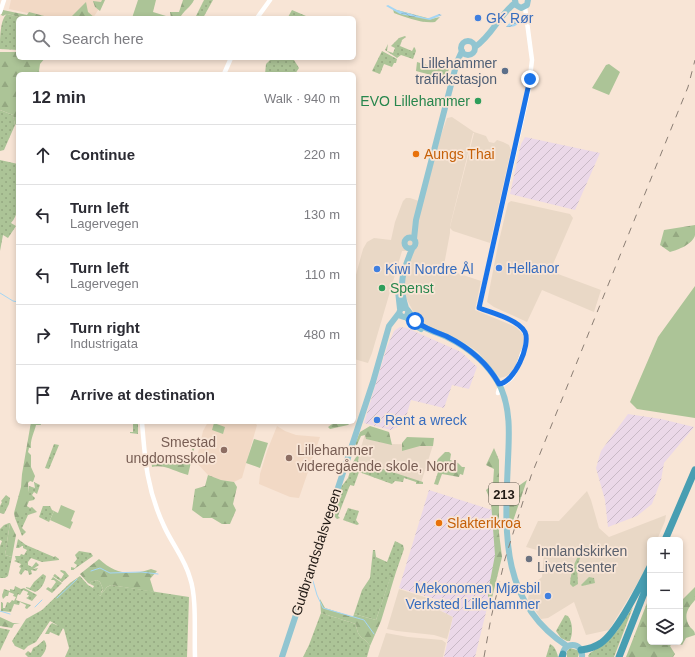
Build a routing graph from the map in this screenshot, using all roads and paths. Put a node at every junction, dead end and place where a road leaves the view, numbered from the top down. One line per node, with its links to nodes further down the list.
1 (4, 0): 5 (street)
2 (270, 0): 6 (street)
3 (528, 0): 4 (main road)
4 (519, 5): 7 (main road); 14 (street)
5 (0, 12)
6 (258, 16)
7 (474, 45): 8 (main road); 8 (main road)
8 (464, 53): 11 (main road)
9 (230, 60): 10 (street)
10 (225, 72)
11 (412, 238): 12 (main road); 12 (main road)
12 (409, 248): 13 (main road)
13 (403, 313): 15 (main road, 213); 26 (main road, Gudbrandsdalsvegen)
14 (510, 378): 15 (street); 15 (street)
15 (501, 388): 23 (main road, 213)
16 (142, 424): 25 (street)
17 (695, 470): 18 (highway)
18 (682, 500): 19 (highway); 20 (highway)
19 (663, 537)
20 (666, 537)
21 (647, 572): 24 (highway)
22 (647, 585): 27 (highway)
23 (564, 653): 24 (main road, 213)
24 (582, 655)
25 (194, 657)
26 (282, 657)
27 (618, 657)

